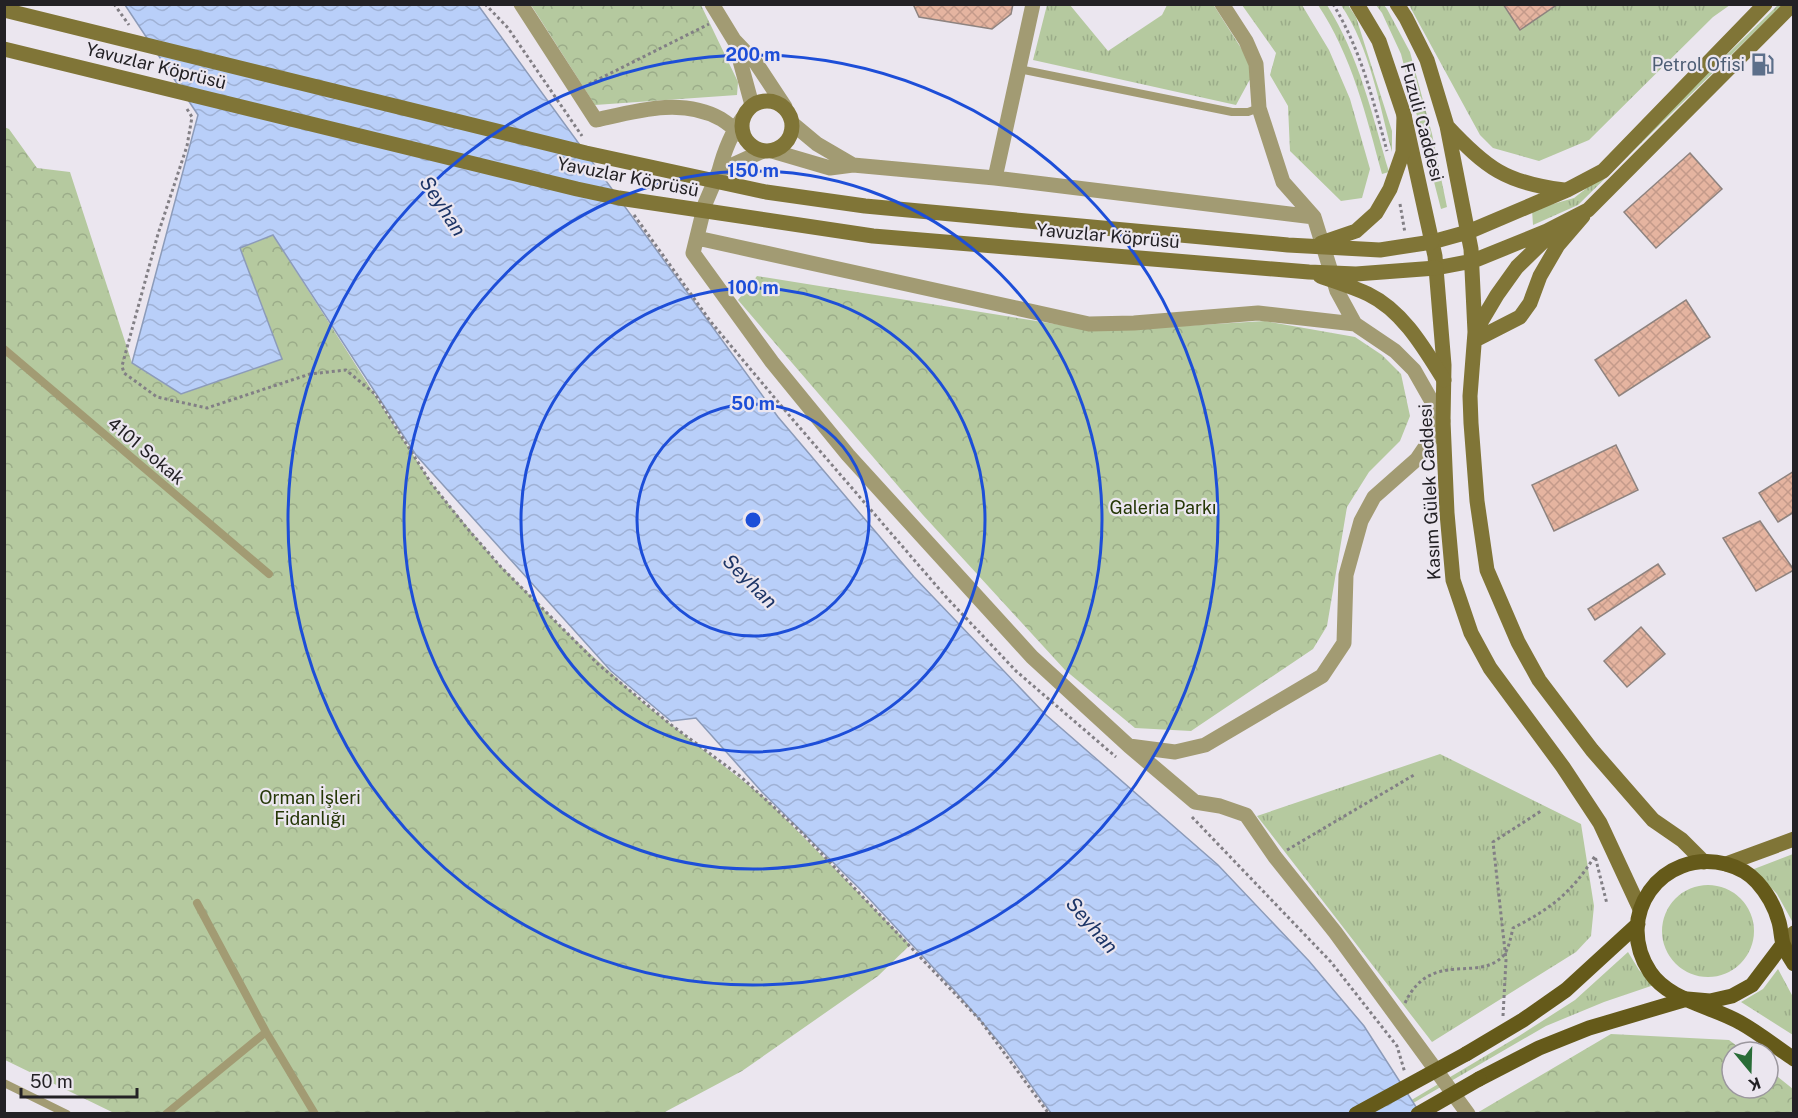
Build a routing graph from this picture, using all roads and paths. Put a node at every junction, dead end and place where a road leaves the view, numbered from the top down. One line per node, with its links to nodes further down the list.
1 (114, 4): 12 (path)
2 (521, 4): 16 (street)
3 (1033, 4): 15 (street)
4 (1222, 4): 20 (street)
5 (1333, 4): 26 (path)
6 (1357, 4): 21 (main road, Fuzuli Caddesi)
7 (1397, 4): 23 (main road, Fuzuli Caddesi)
8 (1794, 4): 32 (main road)
9 (1764, 5): 30 (main road)
10 (4, 10): 37 (main road, Yavuzlar Köprüsü, bridge)
11 (716, 11): 13 (street); 16 (path)
12 (134, 32)
13 (734, 40): 17 (street); 19 (street)
14 (4, 49): 41 (main road, Yavuzlar Köprüsü, bridge)
15 (1019, 69): 20 (lane); 29 (street)
16 (577, 90): 24 (street)
17 (752, 105): 19 (main road); 24 (main road)
18 (186, 107): 71 (path)
19 (785, 107): 22 (main road)
20 (1259, 108): 33 (street)
21 (1404, 115): 37 (main road, bridge); 39 (main road, Fuzuli Caddesi)
22 (792, 124): 25 (main road); 27 (street)
23 (1448, 126): 30 (main road); 35 (main road, Fuzuli Caddesi)
24 (740, 128): 25 (main road); 28 (street)
25 (768, 151): 27 (street); 28 (street)
26 (1389, 157)
27 (853, 165): 29 (street)
28 (719, 171): 36 (street)
29 (995, 178): 33 (street)
30 (1567, 190): 35 (main road)
31 (1399, 201): 38 (path)
32 (1588, 210): 34 (main road); 43 (main road)
33 (1314, 216): 42 (street)
34 (1563, 223): 40 (main road); 43 (main road)
35 (1468, 232): 39 (main road); 40 (main road, Fuzuli Caddesi)
36 (697, 238): 42 (street); 48 (street)
37 (1311, 246): 38 (main road, Yavuzlar Köprüsü, bridge)
38 (1407, 247): 39 (main road, Yavuzlar Köprüsü, bridge)
39 (1435, 255): 40 (main road); 41 (main road, Yavuzlar Köprüsü, bridge); 45 (main road, Kasım Gülek Caddesi)
40 (1472, 255): 43 (main road)
41 (1309, 272): 45 (main road, bridge)
42 (1355, 324): 46 (street)
43 (1475, 336): 53 (main road)
44 (4, 349): 47 (lane, 4101 Sokak)
45 (1444, 380): 46 (main road, Kasım Gülek Caddesi)
46 (1443, 421): 48 (street); 57 (main road, Kasım Gülek Caddesi)
47 (269, 574)
48 (1129, 746): 52 (street)
49 (1414, 775): 52 (path)
50 (1541, 811): 60 (path)
51 (1794, 839): 54 (main road)
52 (1275, 857): 63 (street)
53 (1704, 862): 54 (main road); 57 (main road)
54 (1726, 864): 59 (main road)
55 (197, 903): 64 (lane)
56 (1607, 903): 60 (path)
57 (1640, 909): 58 (main road)
58 (1638, 924): 62 (main road); 65 (main road)
59 (1788, 938): 61 (main road); 62 (main road)
60 (1505, 954): 63 (path); 65 (path)
61 (1794, 964)
62 (1687, 999): 66 (main road); 73 (main road, bridge)
63 (1398, 1018): 74 (street)
64 (266, 1032): 69 (lane); 70 (lane)
65 (1502, 1033): 72 (main road, bridge)
66 (1794, 1059)
67 (4, 1083): 68 (lane)
68 (67, 1113)
69 (166, 1113)
70 (315, 1113)
71 (1049, 1113)
72 (1356, 1113)
73 (1418, 1113)
74 (1468, 1113)

